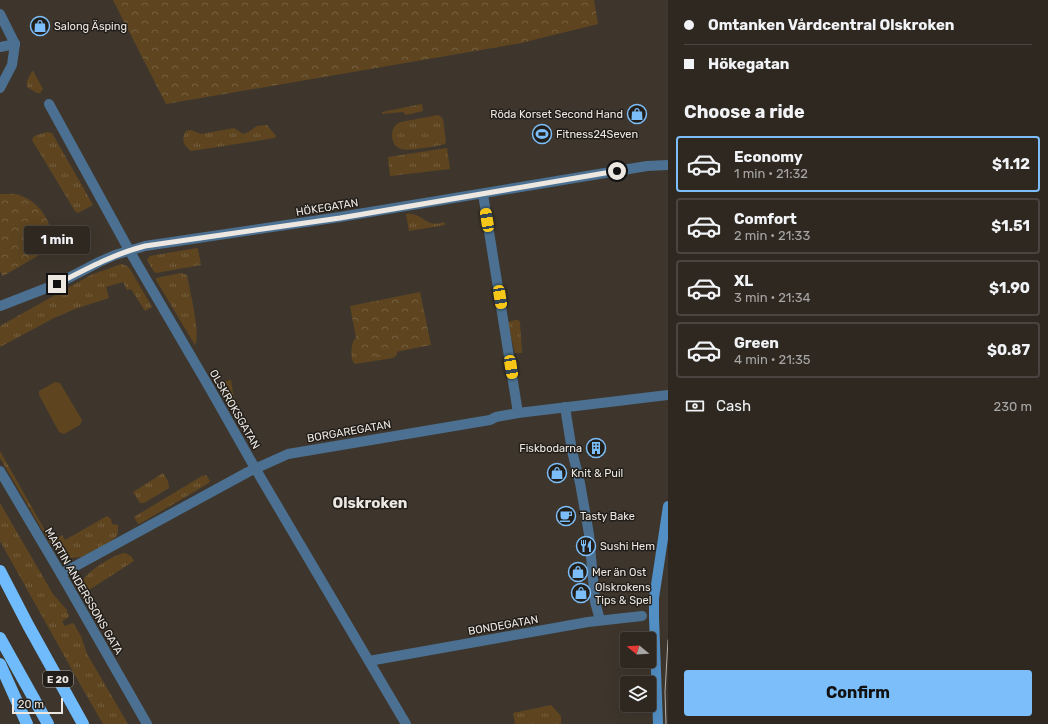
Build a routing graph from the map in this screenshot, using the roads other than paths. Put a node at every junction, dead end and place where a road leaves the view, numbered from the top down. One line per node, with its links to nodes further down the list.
1 (0, 14): 2 (street)
2 (14, 44): 3 (street); 4 (street)
3 (0, 47)
4 (0, 88)
5 (49, 104): 8 (street, OLSKROKSGATAN)
6 (668, 165): 7 (street, HÖKEGATAN)
7 (483, 194): 8 (street, HÖKEGATAN); 12 (street)
8 (129, 250): 9 (street, HÖKEGATAN); 13 (street, OLSKROKSGATAN)
9 (0, 306)
10 (668, 395): 11 (street, BORGAREGATAN)
11 (565, 407): 12 (street, BORGAREGATAN); 19 (street)
12 (518, 413): 13 (street, BORGAREGATAN)
13 (255, 468): 17 (street, BORGAREGATAN); 21 (street, OLSKROKSGATAN)
14 (0, 471): 17 (street, MARTIN ANDERSSONS GATA)
15 (668, 506): 28 (street)
16 (0, 571): 25 (highway, E 20)
17 (61, 574): 26 (street, MARTIN ANDERSSONS GATA)
18 (642, 616): 19 (street, BONDEGATAN)
19 (600, 620): 21 (street, BONDEGATAN)
20 (0, 638): 24 (highway, E 20)
21 (369, 661): 27 (street, OLSKROKSGATAN)
22 (0, 664): 23 (highway)
23 (27, 724)
24 (48, 724)
25 (83, 724)
26 (147, 724)
27 (406, 724)
28 (658, 724)

